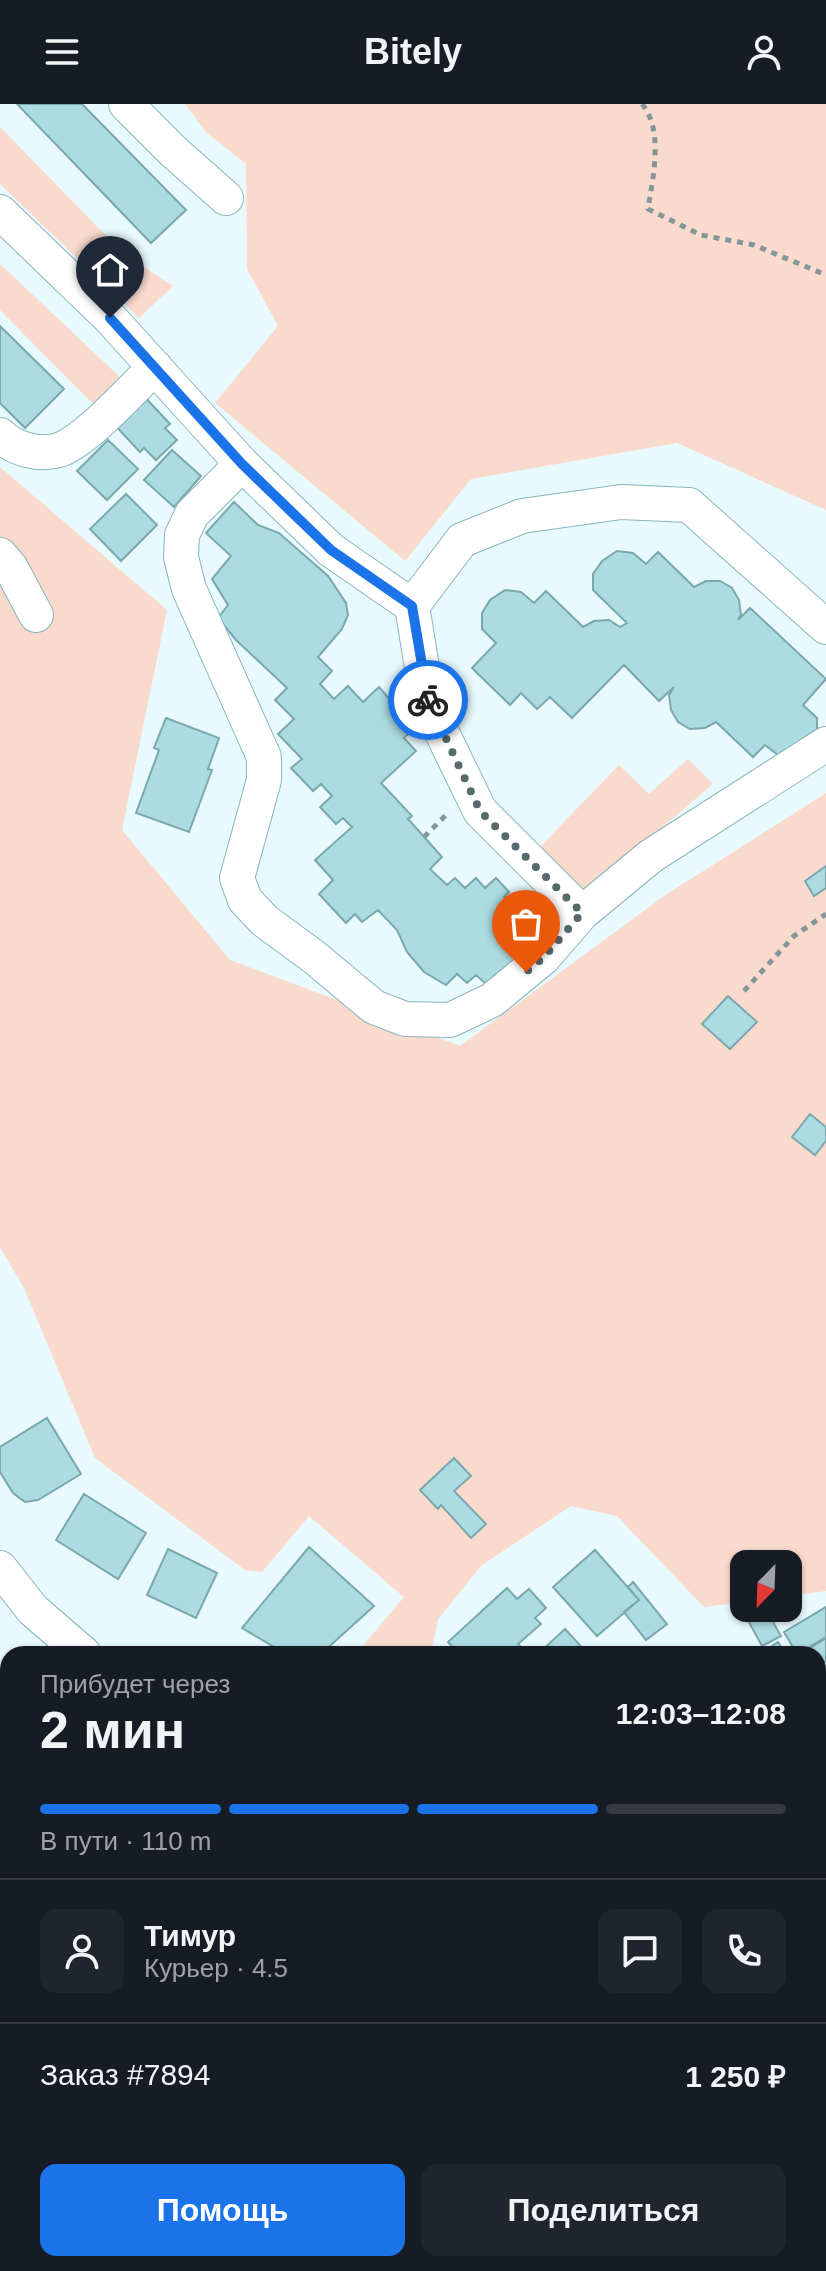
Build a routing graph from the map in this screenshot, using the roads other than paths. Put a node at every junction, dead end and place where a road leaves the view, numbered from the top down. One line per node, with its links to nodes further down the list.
1 (126, 104): 2 (street)
2 (226, 198)
3 (0, 212): 4 (street)
4 (155, 367): 5 (street); 6 (street)
5 (0, 435)
6 (242, 464): 8 (street); 12 (street)
7 (0, 555): 9 (street)
8 (412, 606): 10 (street); 12 (street)
9 (36, 615)
10 (826, 627)
11 (826, 744): 12 (street)
12 (582, 913)
13 (0, 1568): 14 (street)
14 (75, 1646)

